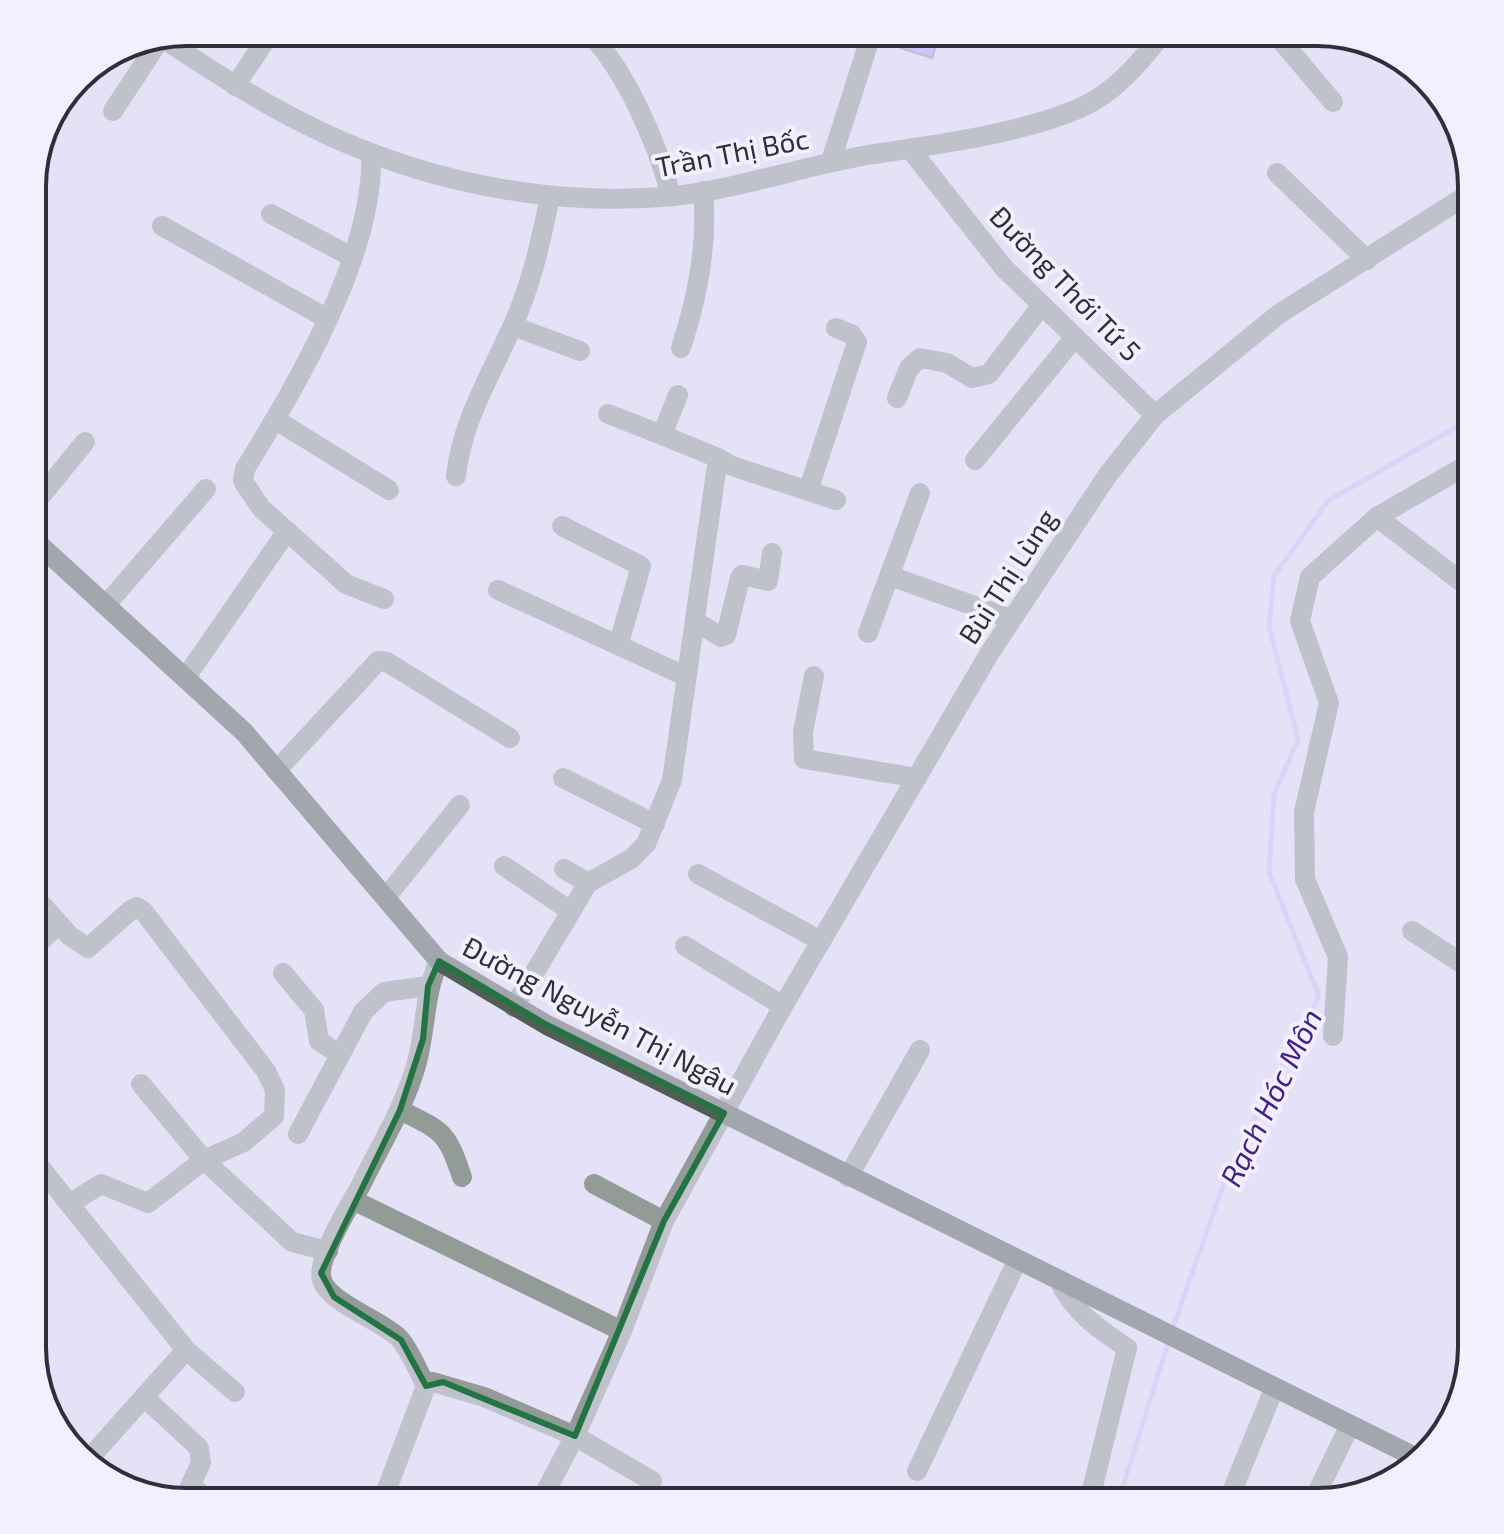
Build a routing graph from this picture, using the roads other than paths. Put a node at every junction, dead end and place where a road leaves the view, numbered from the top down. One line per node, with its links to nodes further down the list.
1 (261, 46): 8 (street)
2 (597, 46): 16 (street)
3 (868, 46): 13 (street)
4 (1153, 46): 11 (street, Trần Thị Bốc)
5 (1286, 46): 9 (street)
6 (175, 47): 8 (street, Trần Thị Bốc)
7 (153, 51): 10 (street)
8 (235, 86): 12 (street, Trần Thị Bốc)
9 (1333, 102)
10 (113, 111)
11 (910, 149): 13 (street, Trần Thị Bốc); 23 (street, Đường Thới Tứ 5)
12 (371, 153): 17 (street, Trần Thị Bốc); 21 (street)
13 (831, 161): 15 (street, Trần Thị Bốc)
14 (1277, 173): 22 (street)
15 (703, 191): 16 (street, Trần Thị Bốc); 28 (street)
16 (671, 196): 17 (street, Trần Thị Bốc)
17 (550, 197): 25 (street)
18 (1458, 201): 22 (street, Bùi Thị Lùng)
19 (271, 214): 21 (street)
20 (162, 226): 24 (street)
21 (352, 257): 24 (street)
22 (1367, 260): 33 (street, Bùi Thị Lùng)
23 (1042, 305): 27 (street, Đường Thới Tứ 5); 31 (street)
24 (326, 318): 34 (street)
25 (513, 326): 29 (street); 40 (street)
26 (836, 328): 44 (street)
27 (1075, 337): 33 (street, Đường Thới Tứ 5); 38 (street)
28 (681, 348)
29 (580, 351)
30 (678, 395): 35 (street)
31 (897, 398)
32 (608, 414): 35 (street)
33 (1155, 415): 57 (street, Bùi Thị Lùng)
34 (276, 420): 43 (street); 49 (street)
35 (662, 435): 37 (street)
36 (85, 442): 42 (street)
37 (718, 458): 44 (street); 58 (street)
38 (975, 460)
39 (1458, 470): 47 (street)
40 (456, 476)
41 (206, 489): 56 (street)
42 (46, 490)
43 (389, 490)
44 (808, 491): 46 (street)
45 (920, 493): 52 (street)
46 (836, 500)
47 (1377, 517): 53 (street); 88 (street)
48 (562, 526): 60 (street)
49 (287, 531): 55 (street); 63 (street)
50 (46, 551): 56 (main road, Đường Nguyễn Thị Ngâu)
51 (772, 553): 58 (street)
52 (890, 576): 57 (street); 59 (street)
53 (1458, 579)
54 (498, 590): 60 (street)
55 (384, 599)
56 (106, 605): 63 (main road, Đường Nguyễn Thị Ngâu)
57 (1011, 619): 67 (street, Bùi Thị Lùng)
58 (695, 621): 61 (street)
59 (868, 633)
60 (619, 643): 61 (street)
61 (685, 676): 69 (street)
62 (814, 676): 67 (street)
63 (186, 677): 65 (main road, Đường Nguyễn Thị Ngâu)
64 (510, 738): 65 (street)
65 (276, 771): 74 (main road, Đường Nguyễn Thị Ngâu)
66 (563, 778): 69 (street)
67 (917, 778): 80 (street, Bùi Thị Lùng)
68 (460, 805): 74 (street)
69 (655, 824): 73 (street)
70 (504, 866): 76 (street)
71 (564, 869): 73 (street)
72 (698, 874): 80 (street)
73 (588, 883): 76 (street)
74 (387, 896): 82 (main road, Đường Nguyễn Thị Ngâu)
75 (46, 910): 77 (street)
76 (569, 910): 87 (street)
77 (59, 924): 79 (street); 95 (street)
78 (1412, 931): 83 (street)
79 (46, 936)
80 (821, 941): 86 (street, Bùi Thị Lùng)
81 (685, 946): 86 (street)
82 (439, 961): 85 (street); 87 (main road, Đường Nguyễn Thị Ngâu)
83 (1458, 961)
84 (283, 973): 90 (street)
85 (428, 986): 90 (street); 92 (street)
86 (783, 1006): 93 (street, Bùi Thị Lùng)
87 (514, 1007): 93 (main road, Đường Nguyễn Thị Ngâu)
88 (1333, 1036)
89 (920, 1050): 98 (street)
90 (340, 1055): 94 (street)
91 (141, 1084): 95 (street)
92 (400, 1110): 97 (street); 100 (street)
93 (724, 1113): 98 (main road, Đường Nguyễn Thị Ngâu); 102 (street, Bùi Thị Lùng)
94 (298, 1134)
95 (204, 1160): 101 (street); 103 (street)
96 (46, 1175): 101 (street)
97 (462, 1177)
98 (848, 1177): 104 (main road, Đường Nguyễn Thị Ngâu)
99 (594, 1184): 102 (street)
100 (353, 1200): 103 (street); 106 (street)
101 (69, 1204): 107 (street)
102 (664, 1221): 106 (street, Bùi Thị Lùng)
103 (328, 1251): 108 (street)
104 (1017, 1261): 105 (main road, Đường Nguyễn Thị Ngâu); 116 (street)
105 (1059, 1280): 109 (main road, Đường Nguyễn Thị Ngâu); 121 (street)
106 (622, 1331): 113 (street, Bùi Thị Lùng)
107 (186, 1350): 110 (street); 111 (street)
108 (426, 1386): 113 (street); 119 (street)
109 (1274, 1389): 112 (main road); 122 (street)
110 (235, 1392)
111 (144, 1397): 114 (street); 118 (street)
112 (1350, 1425): 115 (main road); 123 (street)
113 (575, 1436): 117 (street); 120 (street, Bùi Thị Lùng)
114 (94, 1453)
115 (1409, 1454)
116 (917, 1471)
117 (652, 1481)
118 (193, 1488)
119 (387, 1488)
120 (547, 1488)
121 (1092, 1488)
122 (1233, 1488)
123 (1319, 1488)

